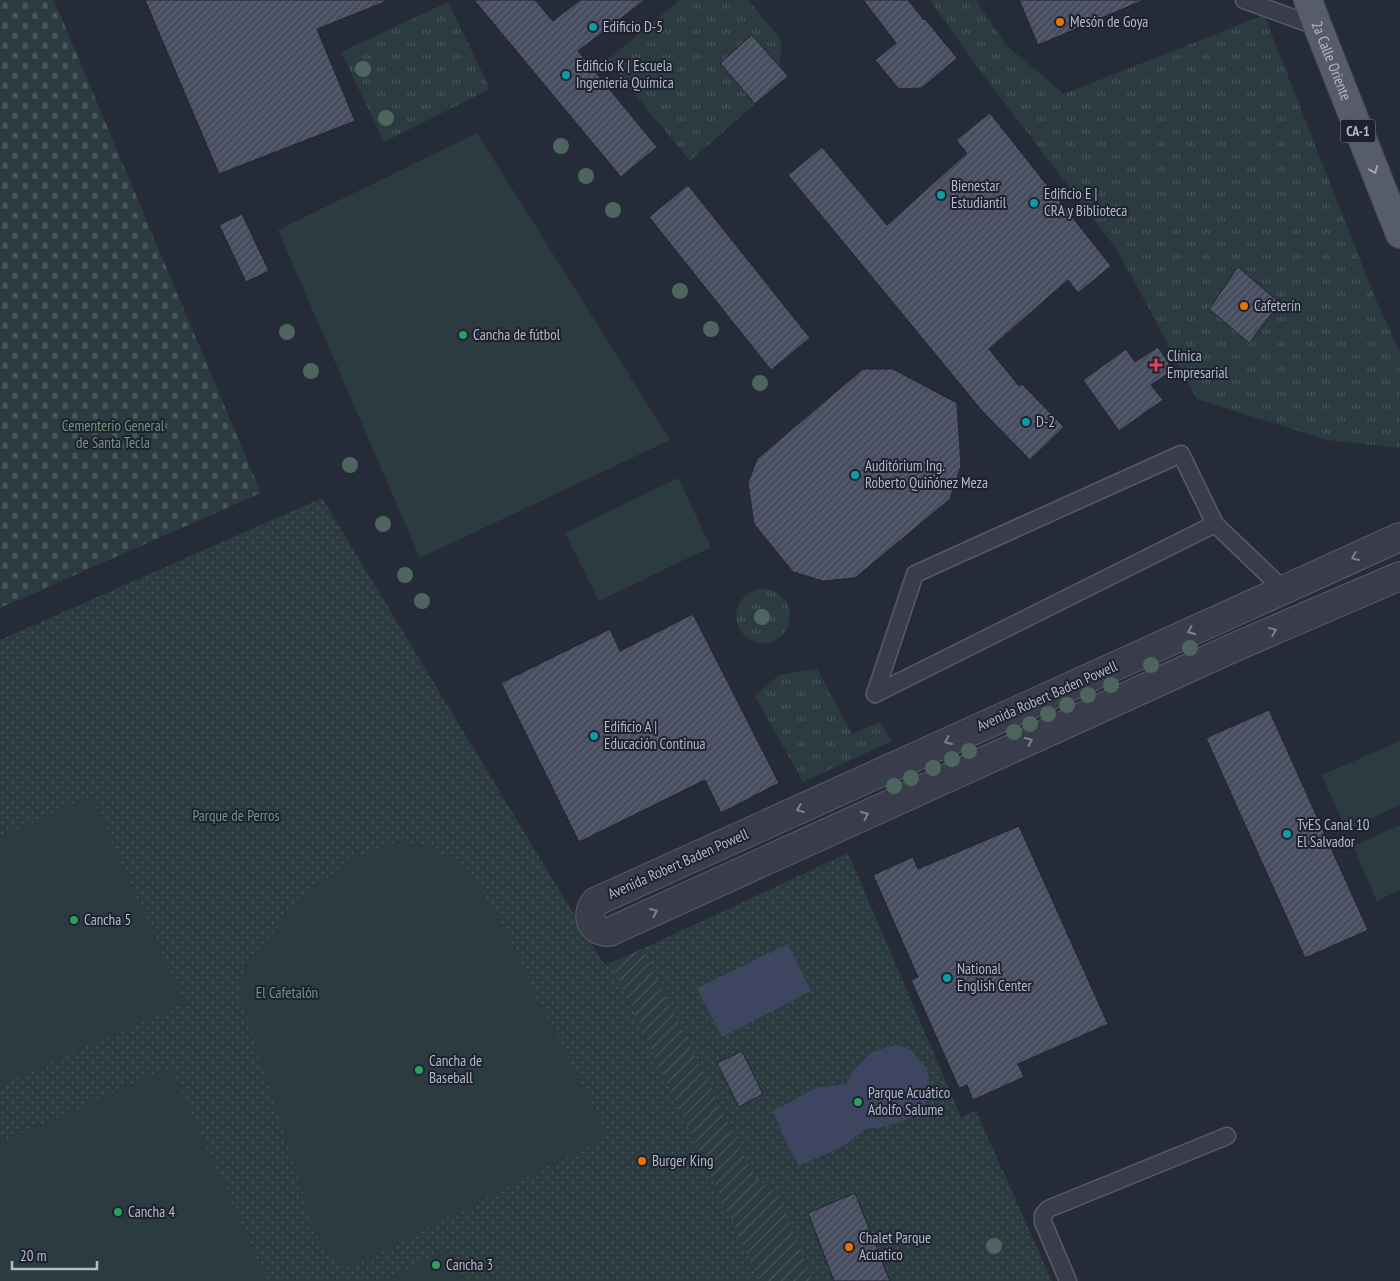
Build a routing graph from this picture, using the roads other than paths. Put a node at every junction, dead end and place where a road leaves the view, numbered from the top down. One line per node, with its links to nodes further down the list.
1 (1244, 0): 3 (lane)
2 (1308, 0): 3 (main road, 2a Calle Oriente / CA-1)
3 (1318, 27): 4 (main road, 2a Calle Oriente / CA-1, one-way to 4)
4 (1400, 234)
5 (1215, 524): 5 (lane); 8 (lane)
6 (1400, 537): 8 (street, Avenida Robert Baden Powell, one-way to 8)
7 (1400, 576): 10 (street, Avenida Robert Baden Powell, one-way to 7)
8 (1283, 589): 9 (street, Avenida Robert Baden Powell)
9 (1221, 617): 10 (street); 11 (street, Avenida Robert Baden Powell, one-way to 11)
10 (1235, 647): 12 (street, Avenida Robert Baden Powell, one-way to 10)
11 (975, 729): 12 (street); 12 (street, Avenida Robert Baden Powell, one-way to 12)
12 (989, 759)
13 (1227, 1136): 14 (lane)
14 (1068, 1281)

